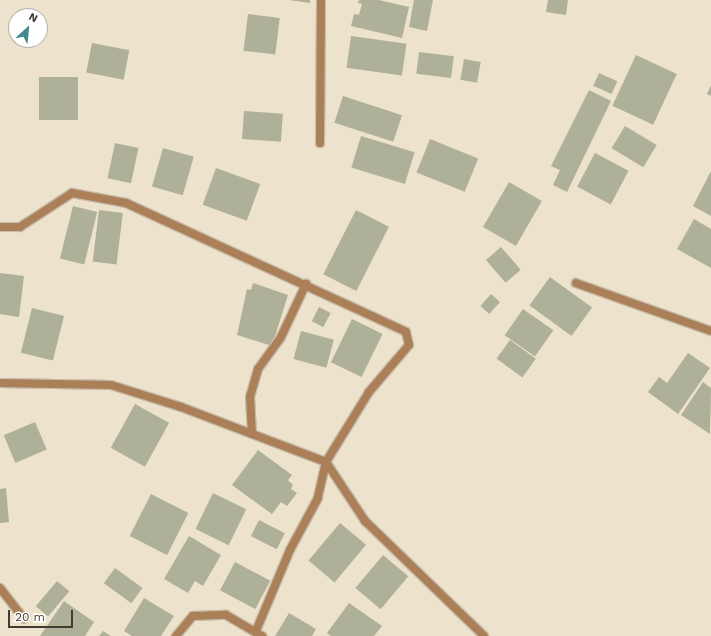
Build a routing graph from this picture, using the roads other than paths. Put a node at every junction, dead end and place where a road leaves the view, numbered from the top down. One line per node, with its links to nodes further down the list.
1 (322, 0): 2 (street)
2 (320, 143)
3 (0, 227): 5 (street)
4 (576, 283): 6 (street)
5 (306, 284): 8 (street); 9 (street)
6 (711, 331)
7 (0, 384): 8 (street)
8 (252, 434): 9 (street)
9 (326, 462): 12 (street); 14 (street)
10 (0, 588): 11 (street)
11 (24, 620)
12 (258, 634): 13 (street)
13 (176, 636)
14 (484, 636)

